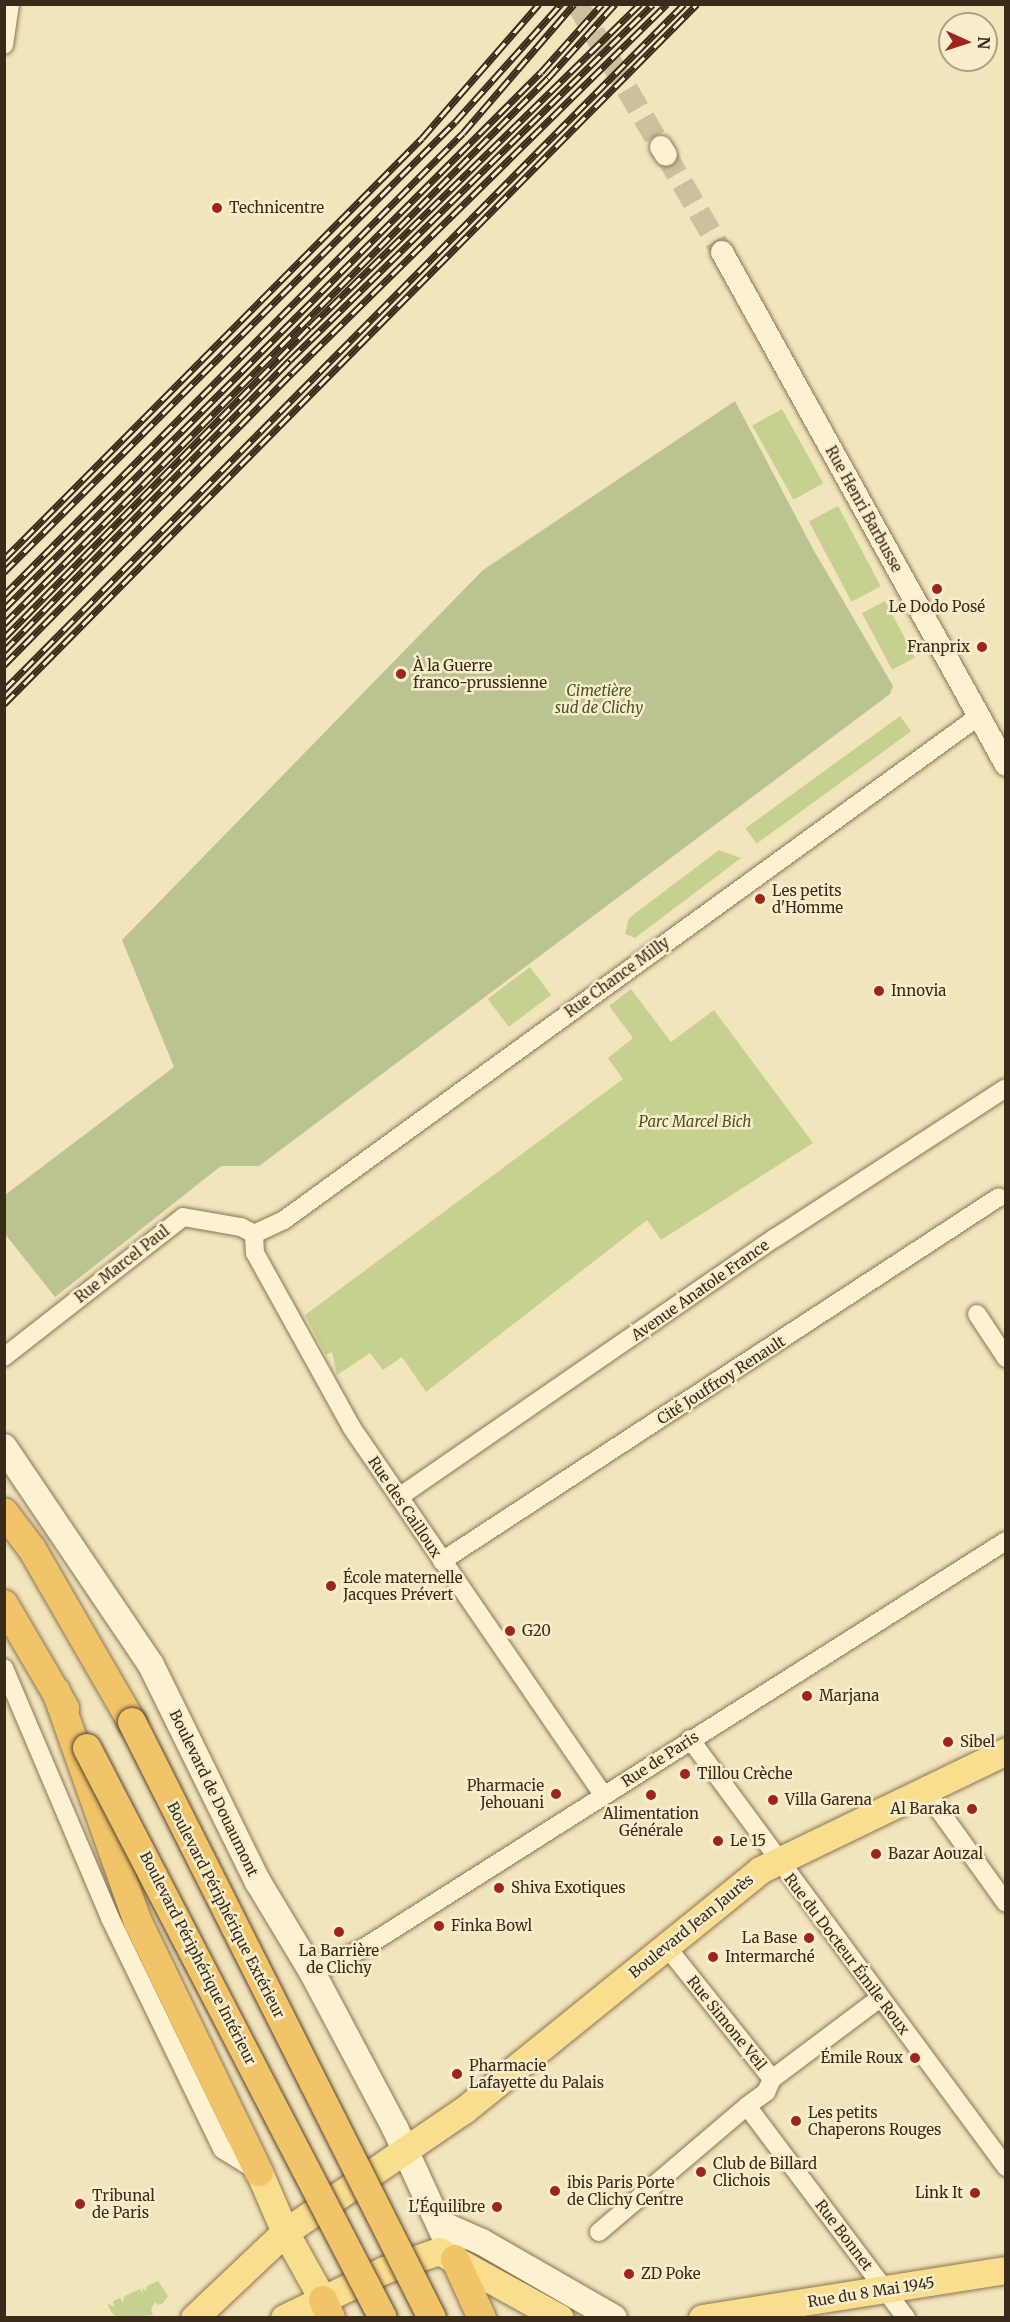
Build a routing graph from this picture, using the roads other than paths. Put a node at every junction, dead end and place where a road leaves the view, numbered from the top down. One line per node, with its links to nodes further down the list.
1 (10, 4): 2 (street)
2 (4, 45)
3 (722, 252): 4 (street, Rue Henri Barbusse)
4 (979, 716): 5 (street, Rue Henri Barbusse); 8 (street, Rue Chance Milly)
5 (1005, 765)
6 (1005, 1088): 13 (street, Avenue Anatole France)
7 (999, 1197): 16 (street, Cité Jouffroy Renault)
8 (254, 1234): 10 (street, Rue Marcel Paul); 13 (street, Rue des Cailloux)
9 (977, 1314): 11 (street)
10 (4, 1357)
11 (1005, 1358)
12 (4, 1448): 27 (main road, Boulevard de Douaumont)
13 (399, 1497): 16 (street, Rue des Cailloux)
14 (4, 1512): 44 (highway, Boulevard Périphérique Extérieur, bridge)
15 (1005, 1540): 20 (street, Rue de Paris)
16 (442, 1561): 23 (street, Rue des Cailloux)
17 (4, 1604): 19 (highway, Boulevard Périphérique Intérieur)
18 (4, 1668): 33 (street)
19 (56, 1691): 33 (highway); 43 (highway, Boulevard Périphérique Intérieur, bridge)
20 (690, 1739): 23 (street, Rue de Paris); 24 (street, Rue du Docteur Émile Roux)
21 (1005, 1751): 22 (main road, Boulevard Jean Jaurès)
22 (924, 1789): 24 (main road, Boulevard Jean Jaurès); 25 (street)
23 (603, 1795): 27 (street, Rue de Paris)
24 (777, 1860): 26 (main road, Boulevard Jean Jaurès); 28 (street, Rue du Docteur Émile Roux)
25 (1005, 1903)
26 (666, 1946): 29 (street, Rue Simone Veil); 31 (main road, Boulevard Jean Jaurès)
27 (312, 1972): 31 (main road, Boulevard de Douaumont)
28 (880, 1998): 29 (street, Rue Simone Veil); 32 (street, Rue du Docteur Émile Roux)
29 (772, 2079): 30 (street)
30 (747, 2106): 36 (street); 39 (street, Rue Bonnet)
31 (405, 2150): 34 (main road, Boulevard de Douaumont); 35 (main road, Boulevard Jean Jaurès)
32 (1005, 2167)
33 (259, 2172): 35 (main road)
34 (441, 2224): 37 (main road, Boulevard de Douaumont); 47 (main road)
35 (285, 2232): 40 (main road); 41 (main road, Boulevard Jean Jaurès)
36 (599, 2232)
37 (455, 2259): 40 (main road); 45 (highway); 46 (main road)
38 (1005, 2270): 39 (main road, Rue du 8 Mai 1945)
39 (886, 2290): 48 (main road, Rue du 8 Mai 1945); 49 (street, Rue Bonnet)
40 (327, 2309): 42 (main road)
41 (194, 2318)
42 (284, 2318)
43 (383, 2318)
44 (432, 2318)
45 (482, 2318)
46 (560, 2318)
47 (614, 2318)
48 (702, 2318)
49 (906, 2318)

